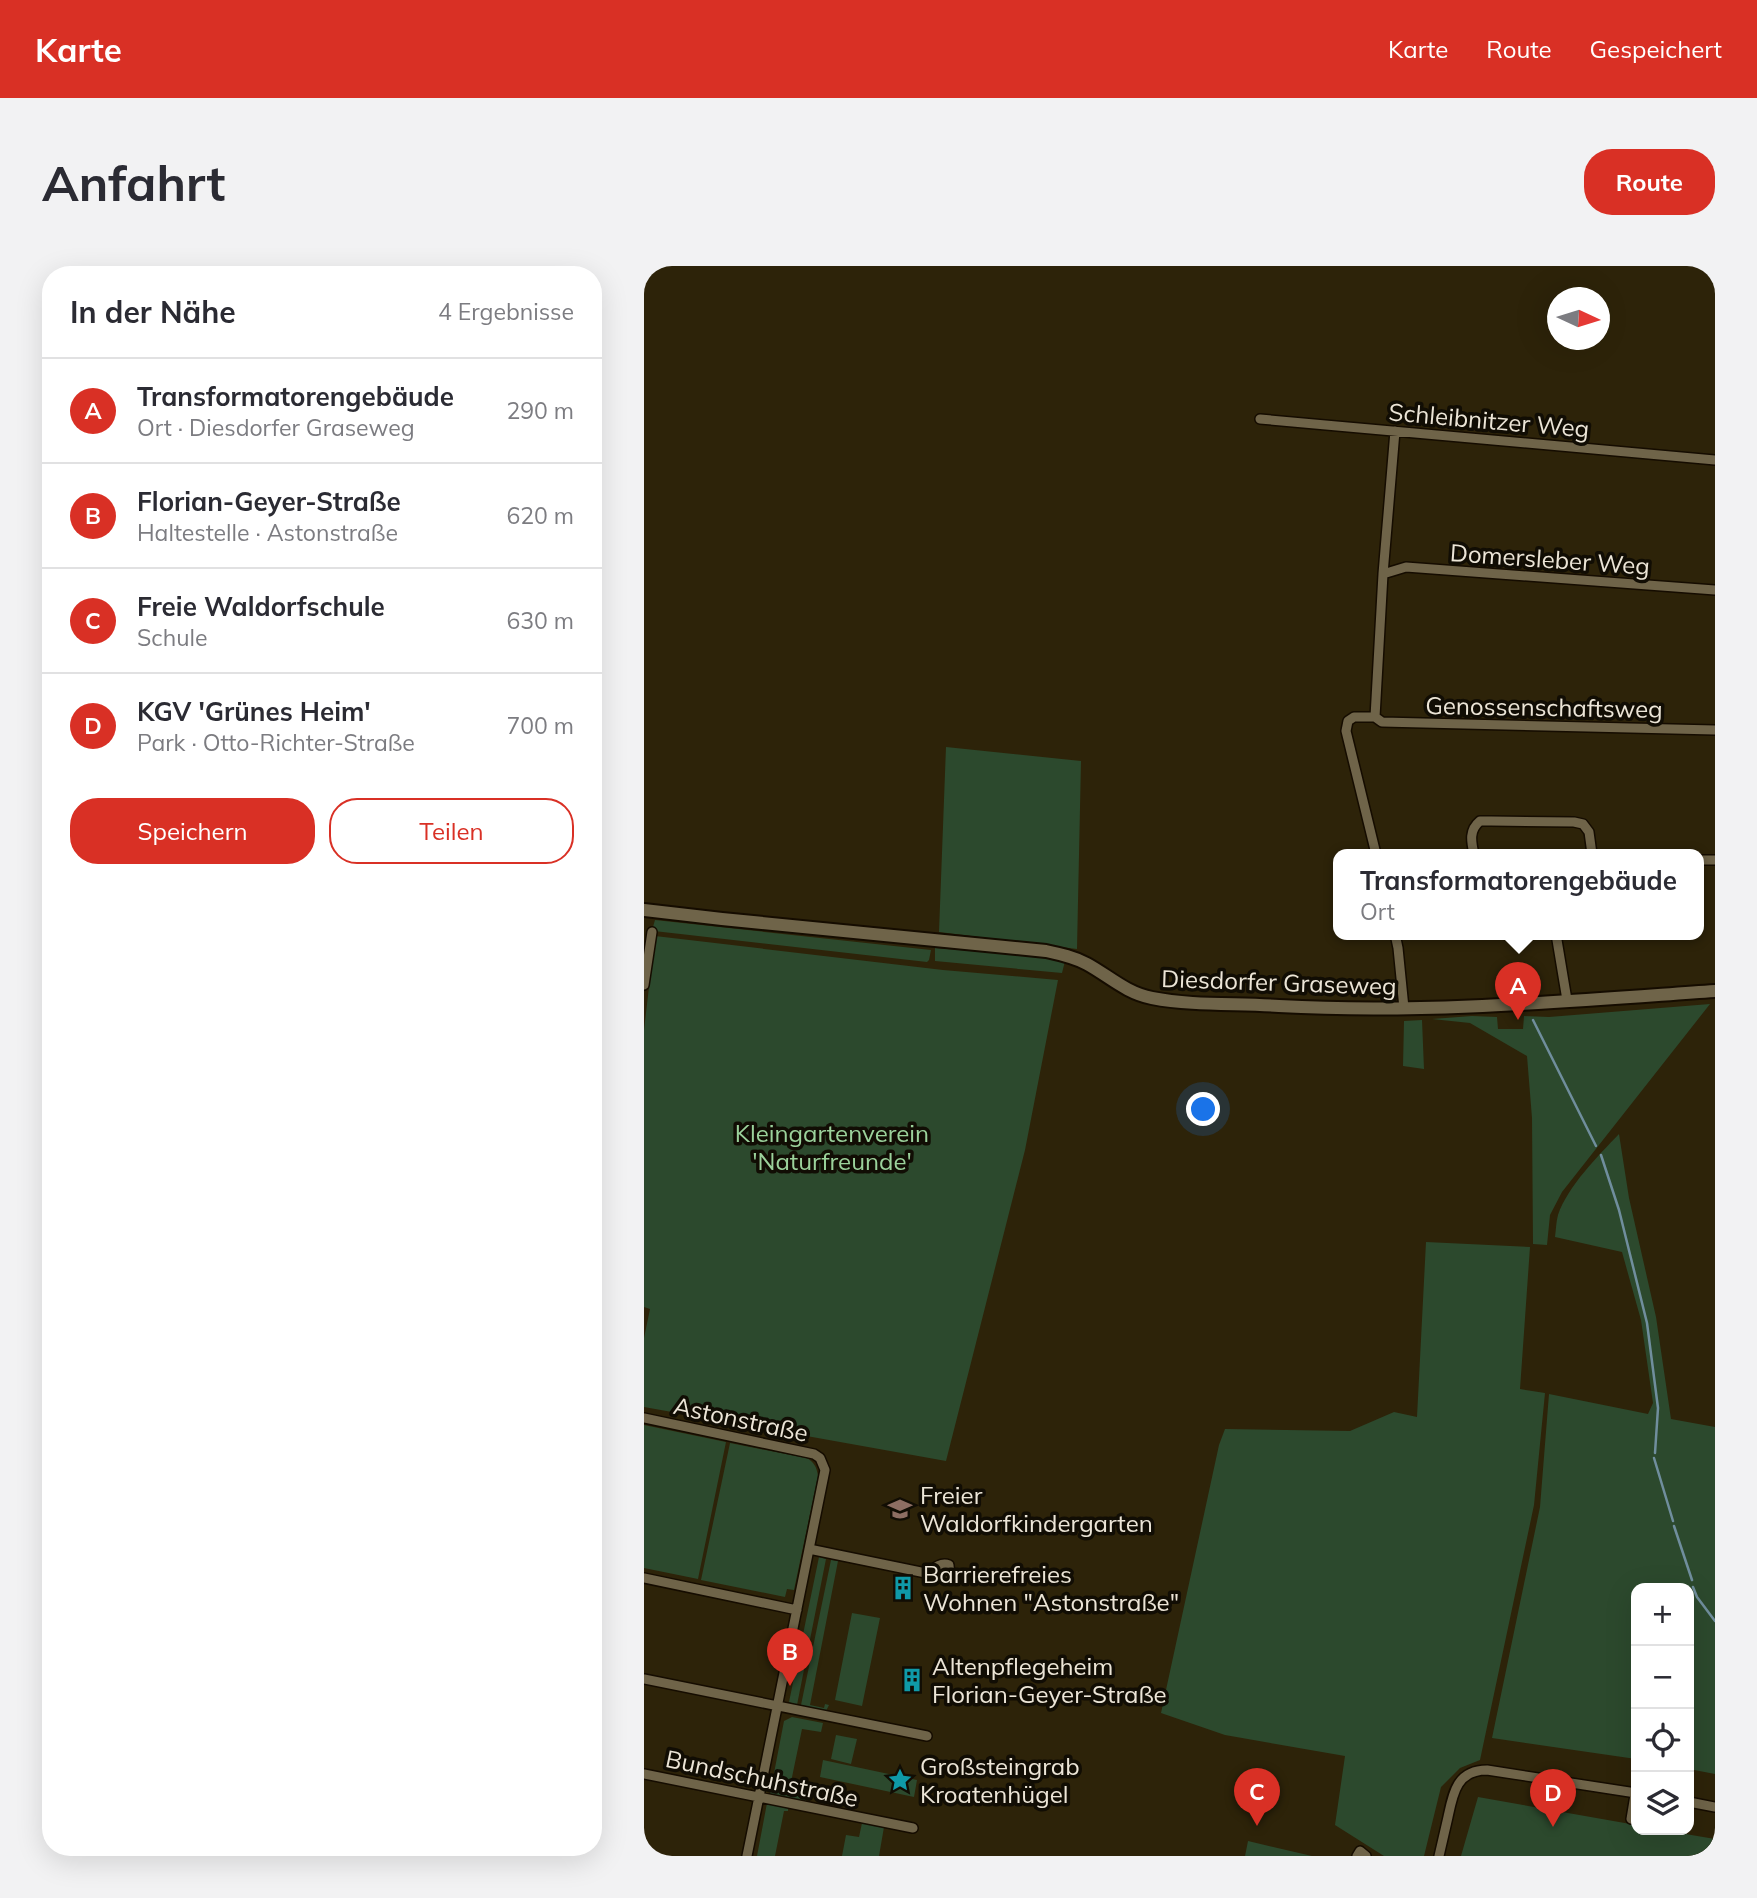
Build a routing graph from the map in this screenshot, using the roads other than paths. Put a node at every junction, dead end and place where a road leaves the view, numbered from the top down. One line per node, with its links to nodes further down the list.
1 (1260, 419): 2 (street, Schleibnitzer Weg)
2 (1395, 431): 3 (street, Schleibnitzer Weg); 4 (street)
3 (1715, 460)
4 (1383, 574): 5 (street, Domersleber Weg); 6 (street)
5 (1715, 590)
6 (1375, 717): 7 (street, Genossenschaftsweg); 8 (street)
7 (1715, 730)
8 (1375, 849)
9 (1473, 849): 10 (street)
10 (1591, 849)
11 (644, 910): 18 (main road, Diesdorfer Graseweg)
12 (652, 932): 15 (street)
13 (1396, 940): 18 (street)
14 (1557, 940): 17 (street)
15 (644, 985)
16 (1715, 990): 17 (main road, Diesdorfer Graseweg)
17 (1567, 1000): 18 (main road, Diesdorfer Graseweg)
18 (1404, 1008)
19 (644, 1418): 20 (street, Astonstraße)
20 (809, 1549): 21 (street); 23 (street, Astonstraße)
21 (930, 1573)
22 (644, 1578): 23 (street)
23 (797, 1610): 25 (street, Astonstraße)
24 (644, 1679): 25 (street)
25 (777, 1707): 26 (street); 29 (street, Astonstraße)
26 (927, 1737)
27 (644, 1774): 29 (street, Bundschuhstraße)
28 (1631, 1792): 38 (street)
29 (759, 1798): 34 (street, Bundschuhstraße); 35 (street, Astonstraße)
30 (1694, 1803): 31 (street)
31 (1715, 1807)
32 (1631, 1815): 33 (street)
33 (1630, 1819)
34 (913, 1828)
35 (747, 1856)
36 (1357, 1856): 37 (street)
37 (1366, 1856)
38 (1439, 1856)

